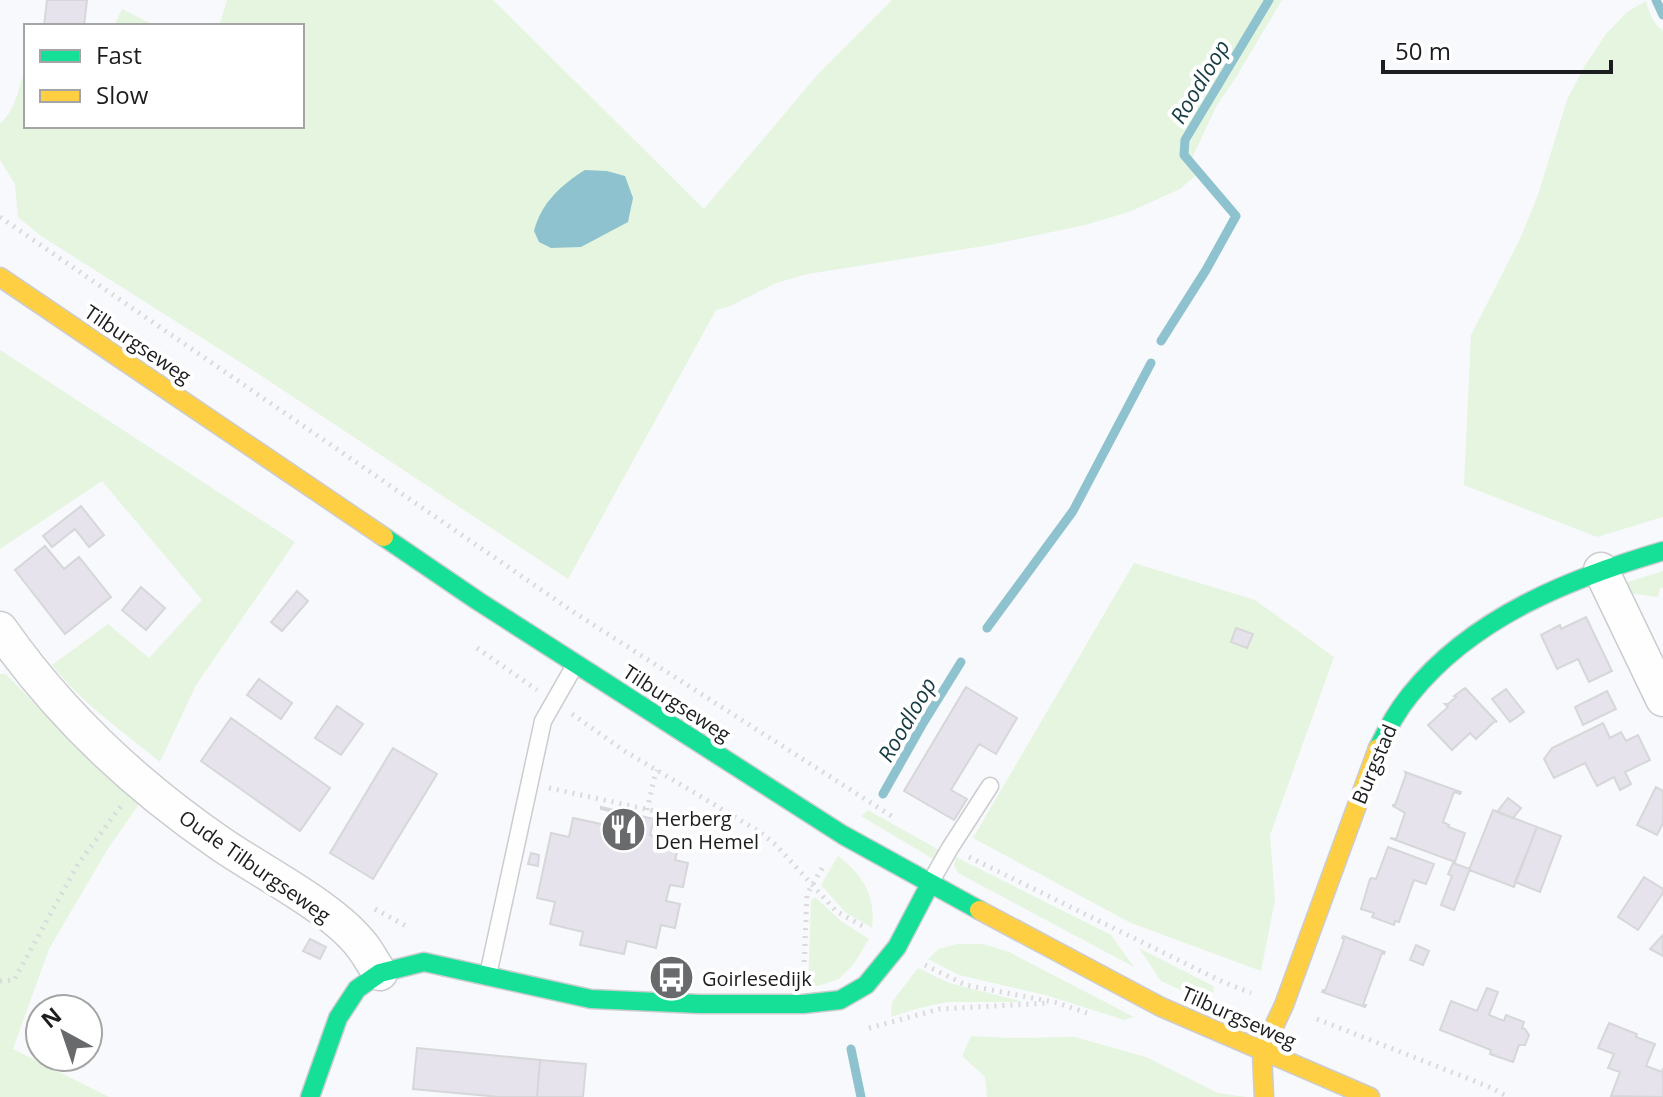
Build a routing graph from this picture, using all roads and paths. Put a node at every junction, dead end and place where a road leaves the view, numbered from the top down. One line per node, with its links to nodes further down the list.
1 (0, 217): 14 (path, Tilburgseweg)
2 (0, 277): 6 (street, Tilburgseweg)
3 (1663, 551): 4 (street, Burgstad)
4 (1601, 570): 7 (street); 25 (street, Burgstad)
5 (0, 629): 9 (street, Oude Tilburgseweg)
6 (576, 664): 10 (lane); 17 (street, Tilburgseweg)
7 (1663, 699)
8 (657, 770): 12 (path)
9 (137, 782): 21 (street, Oude Tilburgseweg); 23 (path)
10 (530, 784): 12 (path); 22 (lane)
11 (990, 786): 15 (lane)
12 (647, 810): 13 (path)
13 (673, 815)
14 (901, 822)
15 (950, 848): 17 (lane); 19 (path)
16 (812, 884): 24 (path)
17 (930, 884): 24 (street); 25 (street, Tilburgseweg)
18 (368, 906): 20 (path)
19 (1121, 932)
20 (419, 933)
21 (380, 973): 22 (street); 26 (street)
22 (488, 976): 24 (street)
23 (0, 981)
24 (803, 1004)
25 (1262, 1052): 27 (street); 28 (street, Tilburgseweg)
26 (310, 1097)
27 (1264, 1097)
28 (1370, 1097)

